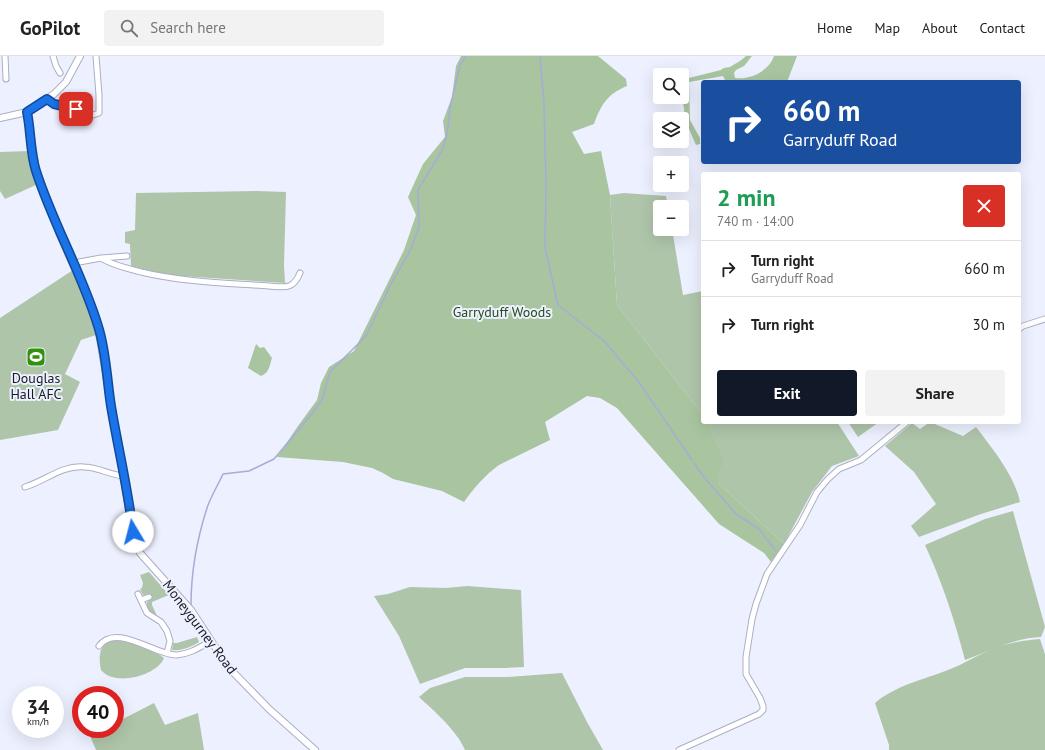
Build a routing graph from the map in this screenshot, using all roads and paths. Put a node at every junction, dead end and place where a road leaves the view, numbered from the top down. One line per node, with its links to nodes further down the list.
1 (5, 56): 6 (street)
2 (53, 56): 5 (street)
3 (80, 56): 7 (street)
4 (96, 56): 7 (street)
5 (60, 73)
6 (6, 79)
7 (47, 99): 8 (street)
8 (27, 112): 9 (street); 12 (street, Moneygurney Road)
9 (0, 118)
10 (127, 256): 11 (street)
11 (101, 258): 12 (street); 13 (street)
12 (74, 263): 17 (street, Moneygurney Road)
13 (300, 273)
14 (1045, 319): 15 (street)
15 (1021, 328)
16 (906, 424): 26 (street)
17 (124, 476): 18 (street); 22 (street, Moneygurney Road)
18 (25, 487)
19 (138, 594): 21 (street)
20 (149, 597): 21 (street)
21 (141, 600): 24 (street)
22 (211, 641): 24 (street); 25 (street, Moneygurney Road)
23 (100, 646): 24 (street)
24 (167, 654)
25 (315, 750)
26 (679, 750)

